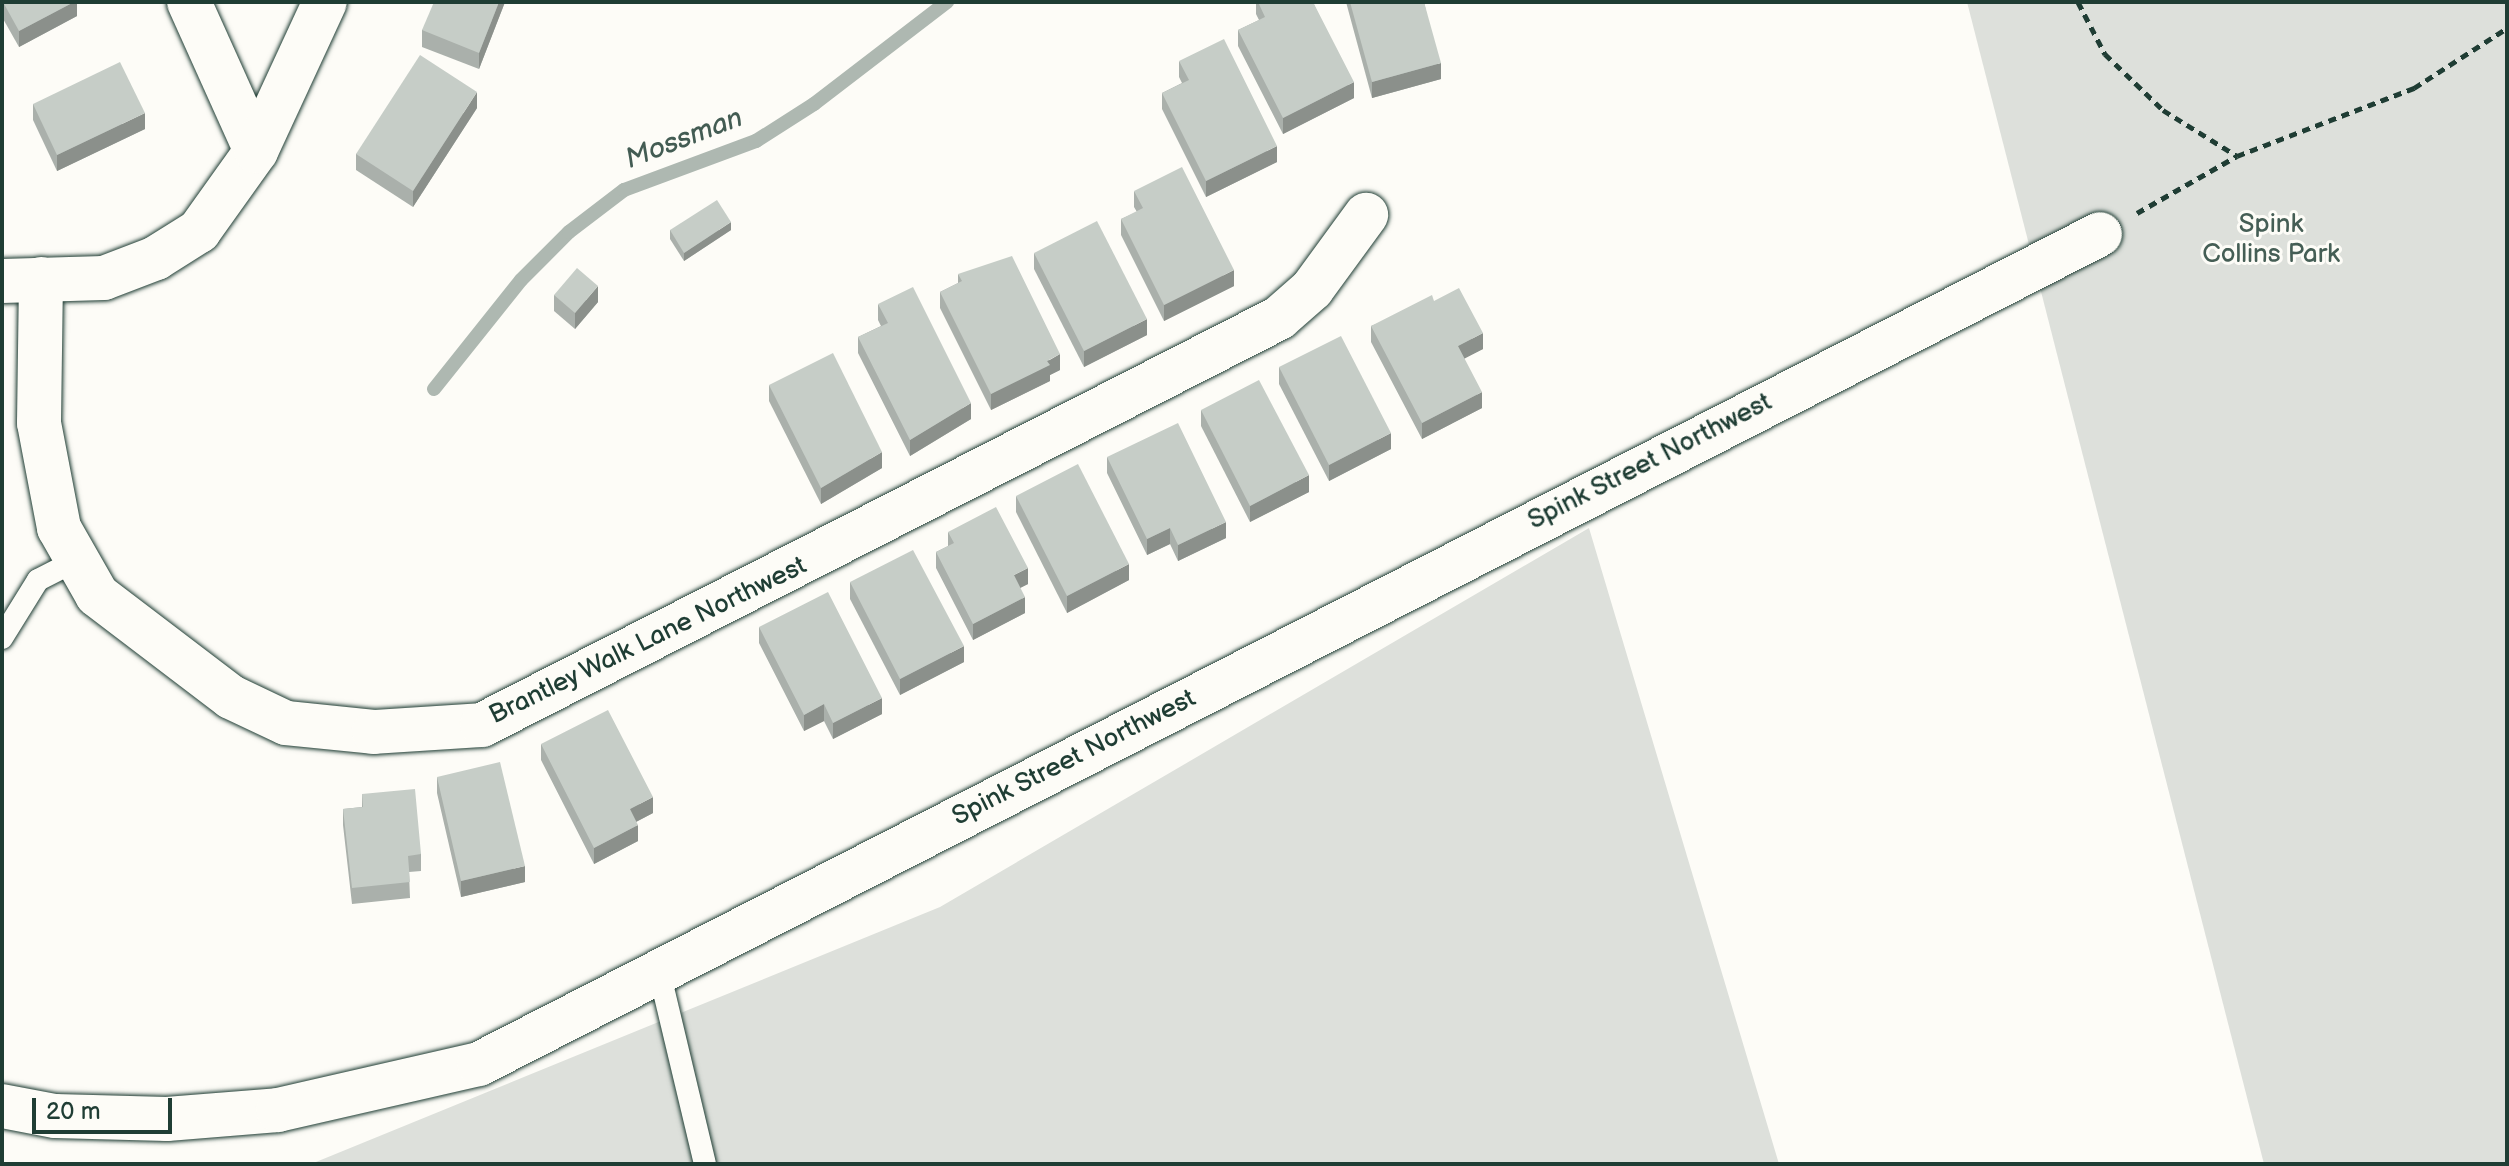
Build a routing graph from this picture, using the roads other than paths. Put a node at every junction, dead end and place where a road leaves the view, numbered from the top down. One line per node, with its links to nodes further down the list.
1 (189, 2): 3 (street)
2 (325, 2): 3 (street)
3 (256, 151): 6 (street)
4 (1366, 215): 7 (street, Brantley Walk Lane Northwest)
5 (2100, 234): 9 (street, Spink Street Northwest)
6 (22, 280): 7 (street, Brantley Walk Lane Northwest)
7 (77, 560): 8 (lane)
8 (2, 638)
9 (659, 971): 10 (street, Spink Street Northwest); 11 (lane)
10 (2, 1106)
11 (705, 1164)

